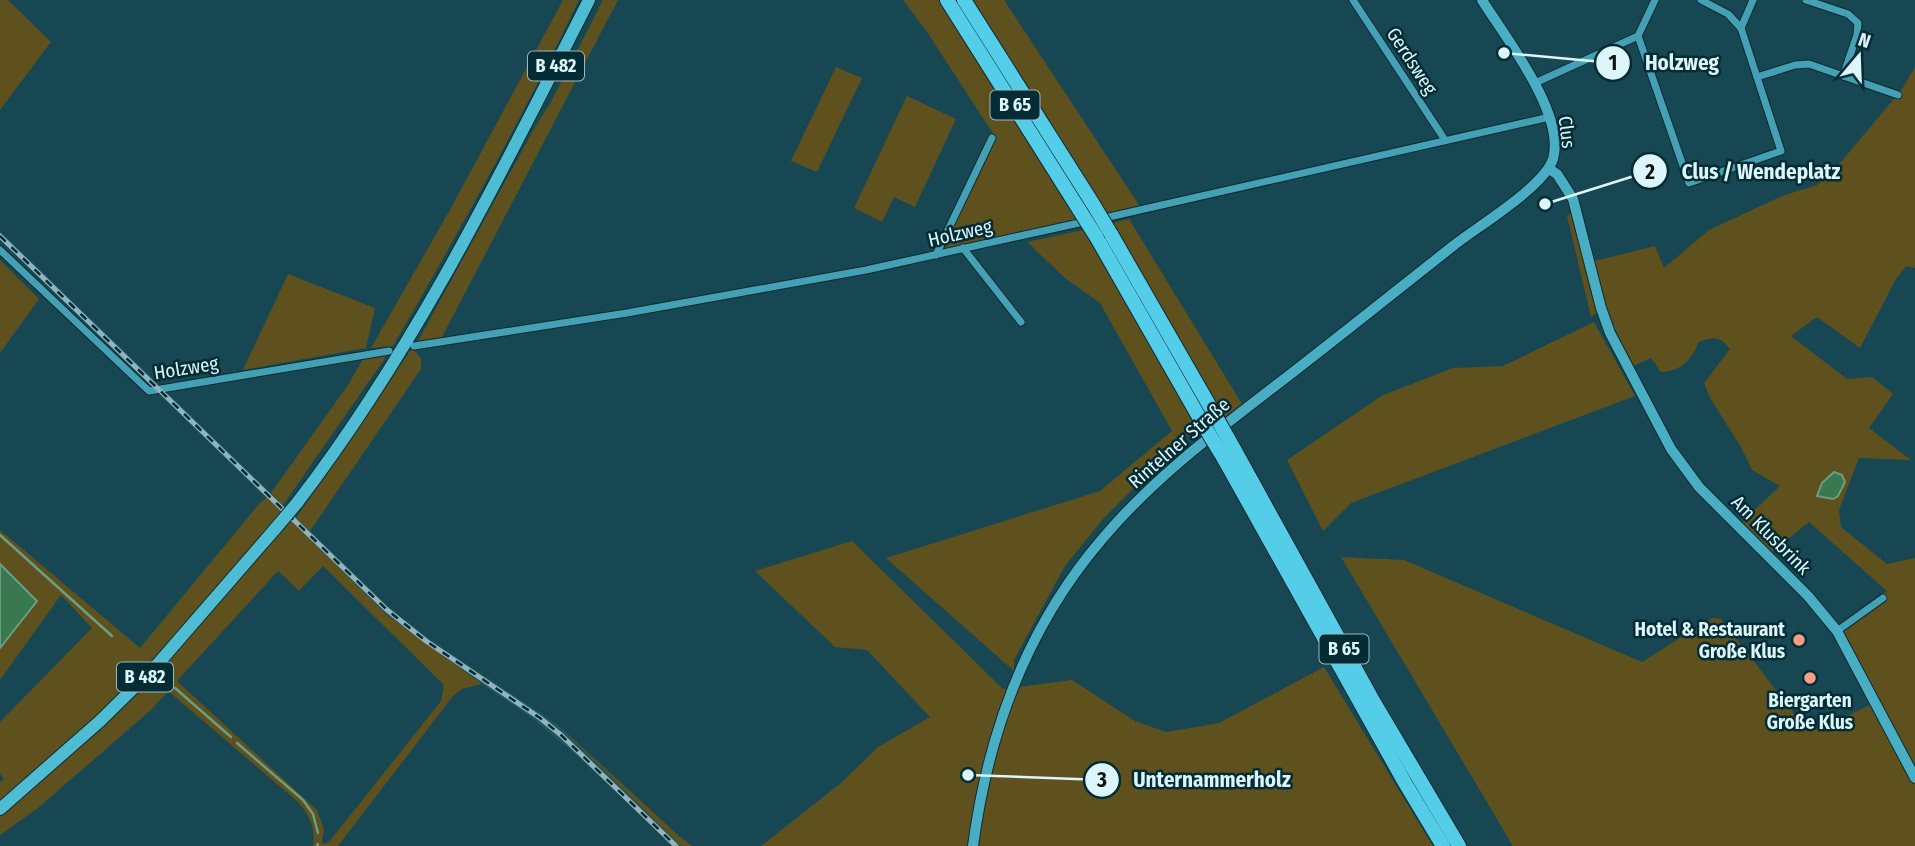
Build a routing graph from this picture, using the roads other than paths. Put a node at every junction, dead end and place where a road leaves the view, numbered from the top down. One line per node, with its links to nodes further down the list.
1 (589, 0): 32 (main road, B 482, bridge)
2 (947, 0): 20 (highway, B 65)
3 (964, 0): 20 (highway, B 65)
4 (1353, 0): 18 (street, Gerdsweg)
5 (1482, 0): 14 (main road, Clus)
6 (1655, 0): 11 (street)
7 (1702, 0): 10 (street)
8 (1753, 0): 10 (street)
9 (1805, 0): 12 (street)
10 (1741, 27): 13 (street)
11 (1638, 36): 13 (street); 14 (street)
12 (1843, 76): 13 (street); 15 (street)
13 (1757, 77)
14 (1535, 83): 16 (main road, Clus)
15 (1898, 95)
16 (1550, 117): 18 (street, Holzweg); 19 (main road, Clus)
17 (992, 138): 23 (street)
18 (1445, 139): 21 (street, Holzweg)
19 (1549, 169): 24 (main road, Clus); 33 (main road, Rintelner Straße)
20 (1087, 207): 28 (highway, B 65, bridge)
21 (963, 248): 23 (street, Holzweg); 25 (street)
22 (0, 250): 27 (street, Holzweg)
23 (936, 254): 26 (street, Holzweg)
24 (1604, 316): 30 (main road, Am Klusbrink)
25 (1021, 322)
26 (414, 346)
27 (389, 351)
28 (1228, 453): 34 (highway, B 65); 35 (highway, B 65)
29 (1883, 598): 30 (street)
30 (1838, 631): 31 (main road, Am Klusbrink)
31 (1915, 778)
32 (0, 809)
33 (973, 846)
34 (1443, 846)
35 (1459, 846)

